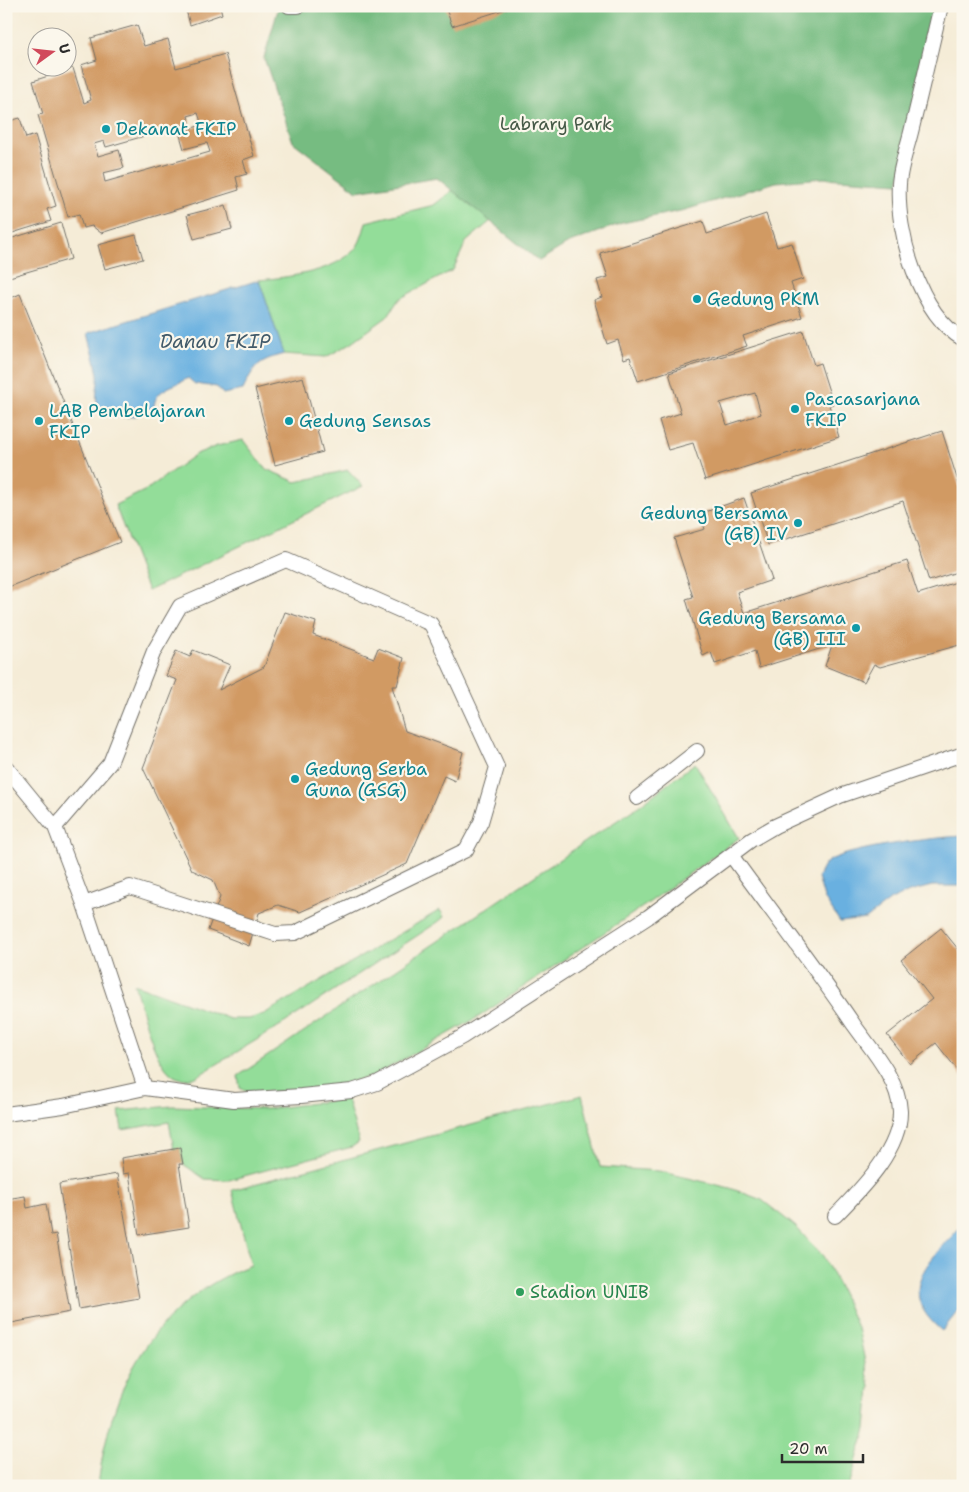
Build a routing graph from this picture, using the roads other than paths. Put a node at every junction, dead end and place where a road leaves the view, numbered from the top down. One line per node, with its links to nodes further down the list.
1 (288, 6): 2 (lane)
2 (298, 6)
3 (941, 6): 4 (lane)
4 (963, 339)
5 (697, 751): 8 (lane)
6 (963, 754): 10 (lane)
7 (6, 767): 9 (lane)
8 (637, 798)
9 (56, 828): 11 (lane); 11 (lane)
10 (731, 855): 12 (lane); 14 (lane)
11 (84, 904): 12 (lane)
12 (145, 1088): 13 (lane)
13 (6, 1114)
14 (835, 1216)

